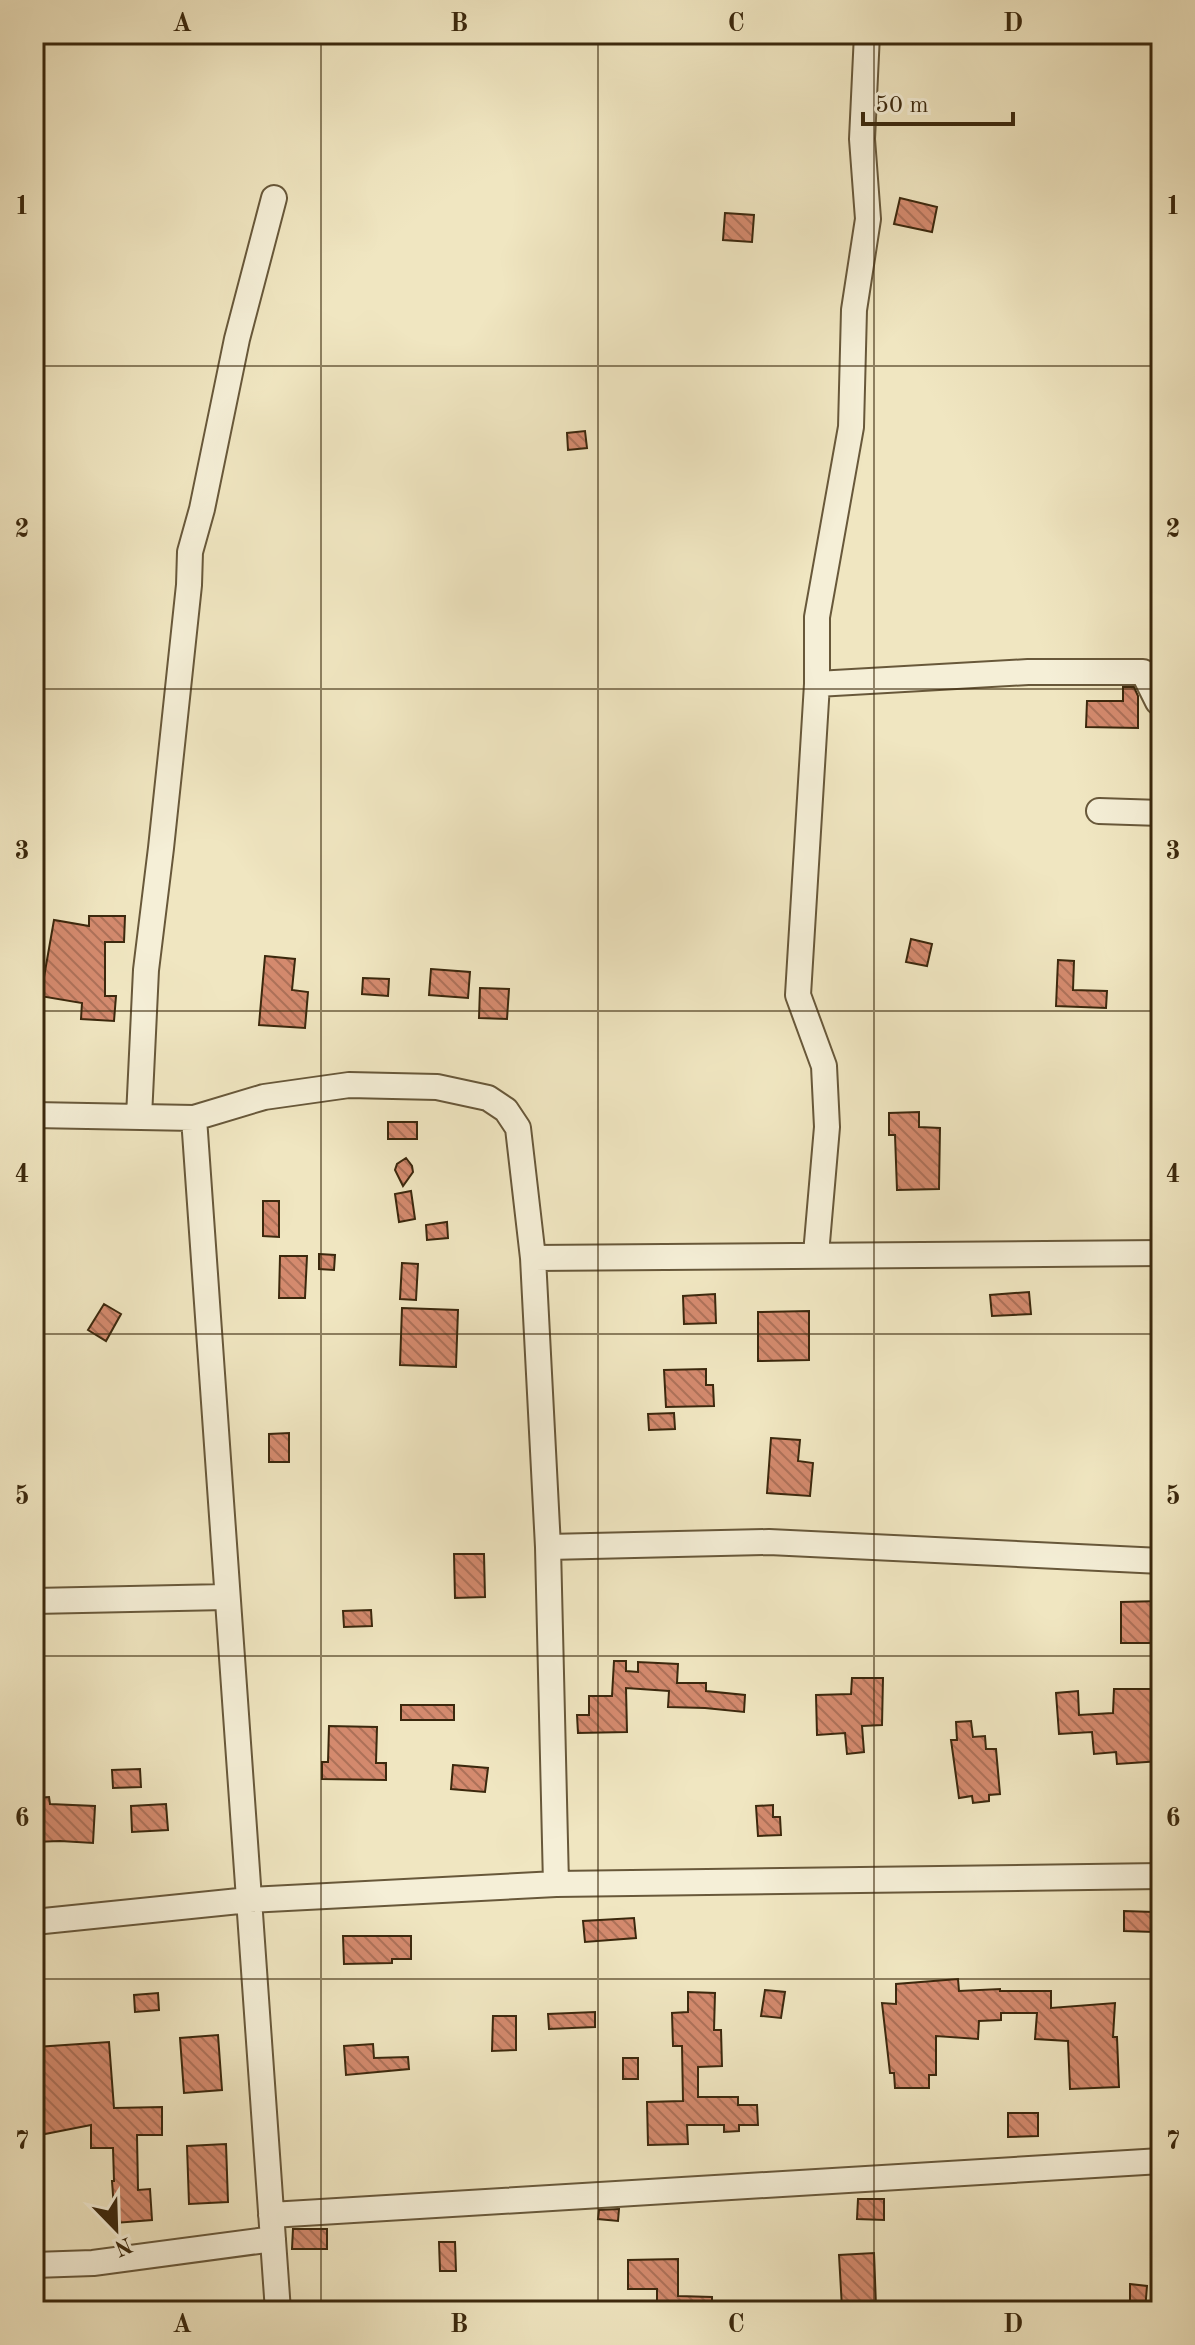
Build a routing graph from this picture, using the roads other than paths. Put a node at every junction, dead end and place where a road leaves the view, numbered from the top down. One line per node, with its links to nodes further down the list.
1 (867, 34): 3 (street)
2 (274, 198): 8 (street)
3 (817, 684): 4 (street); 11 (street)
4 (1161, 704)
5 (1099, 811): 6 (street)
6 (1161, 813)
7 (34, 1115): 8 (street)
8 (139, 1117): 9 (street)
9 (194, 1118): 12 (street); 15 (street)
10 (1161, 1253): 11 (street)
11 (816, 1254): 12 (street)
12 (533, 1258): 13 (street)
13 (548, 1547): 14 (street); 18 (street)
14 (1161, 1561)
15 (226, 1597): 16 (street); 19 (street)
16 (34, 1601)
17 (1161, 1876): 18 (street)
18 (556, 1884): 19 (street)
19 (249, 1900): 20 (street); 22 (street)
20 (34, 1922)
21 (1161, 2161): 22 (street)
22 (272, 2227): 23 (street); 24 (street)
23 (34, 2265)
24 (278, 2311)

